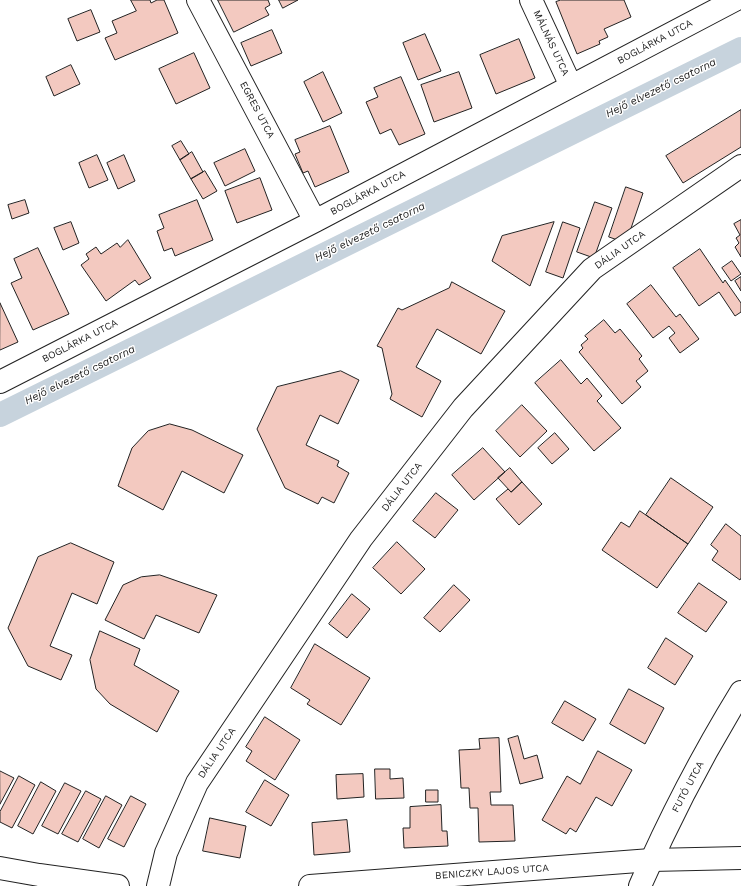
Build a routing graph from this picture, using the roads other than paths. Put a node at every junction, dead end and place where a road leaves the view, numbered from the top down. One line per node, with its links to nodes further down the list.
1 (198, 0): 6 (street, EGRES UTCA)
2 (531, 0): 4 (street, MÁLNÁS UTCA)
3 (735, 0): 4 (street, BOGLÁRKA UTCA)
4 (571, 86): 6 (street, BOGLÁRKA UTCA)
5 (741, 166): 13 (street, DÁLIA UTCA)
6 (315, 221): 7 (street, BOGLÁRKA UTCA)
7 (0, 382)
8 (741, 692): 10 (street, FUTÓ UTCA)
9 (741, 858): 10 (street, BENICZKY LAJOS UTCA)
10 (651, 860): 14 (street, BENICZKY LAJOS UTCA); 15 (street, FUTÓ UTCA)
11 (0, 868): 12 (street)
12 (118, 886)
13 (158, 886)
14 (310, 886)
15 (640, 886)

